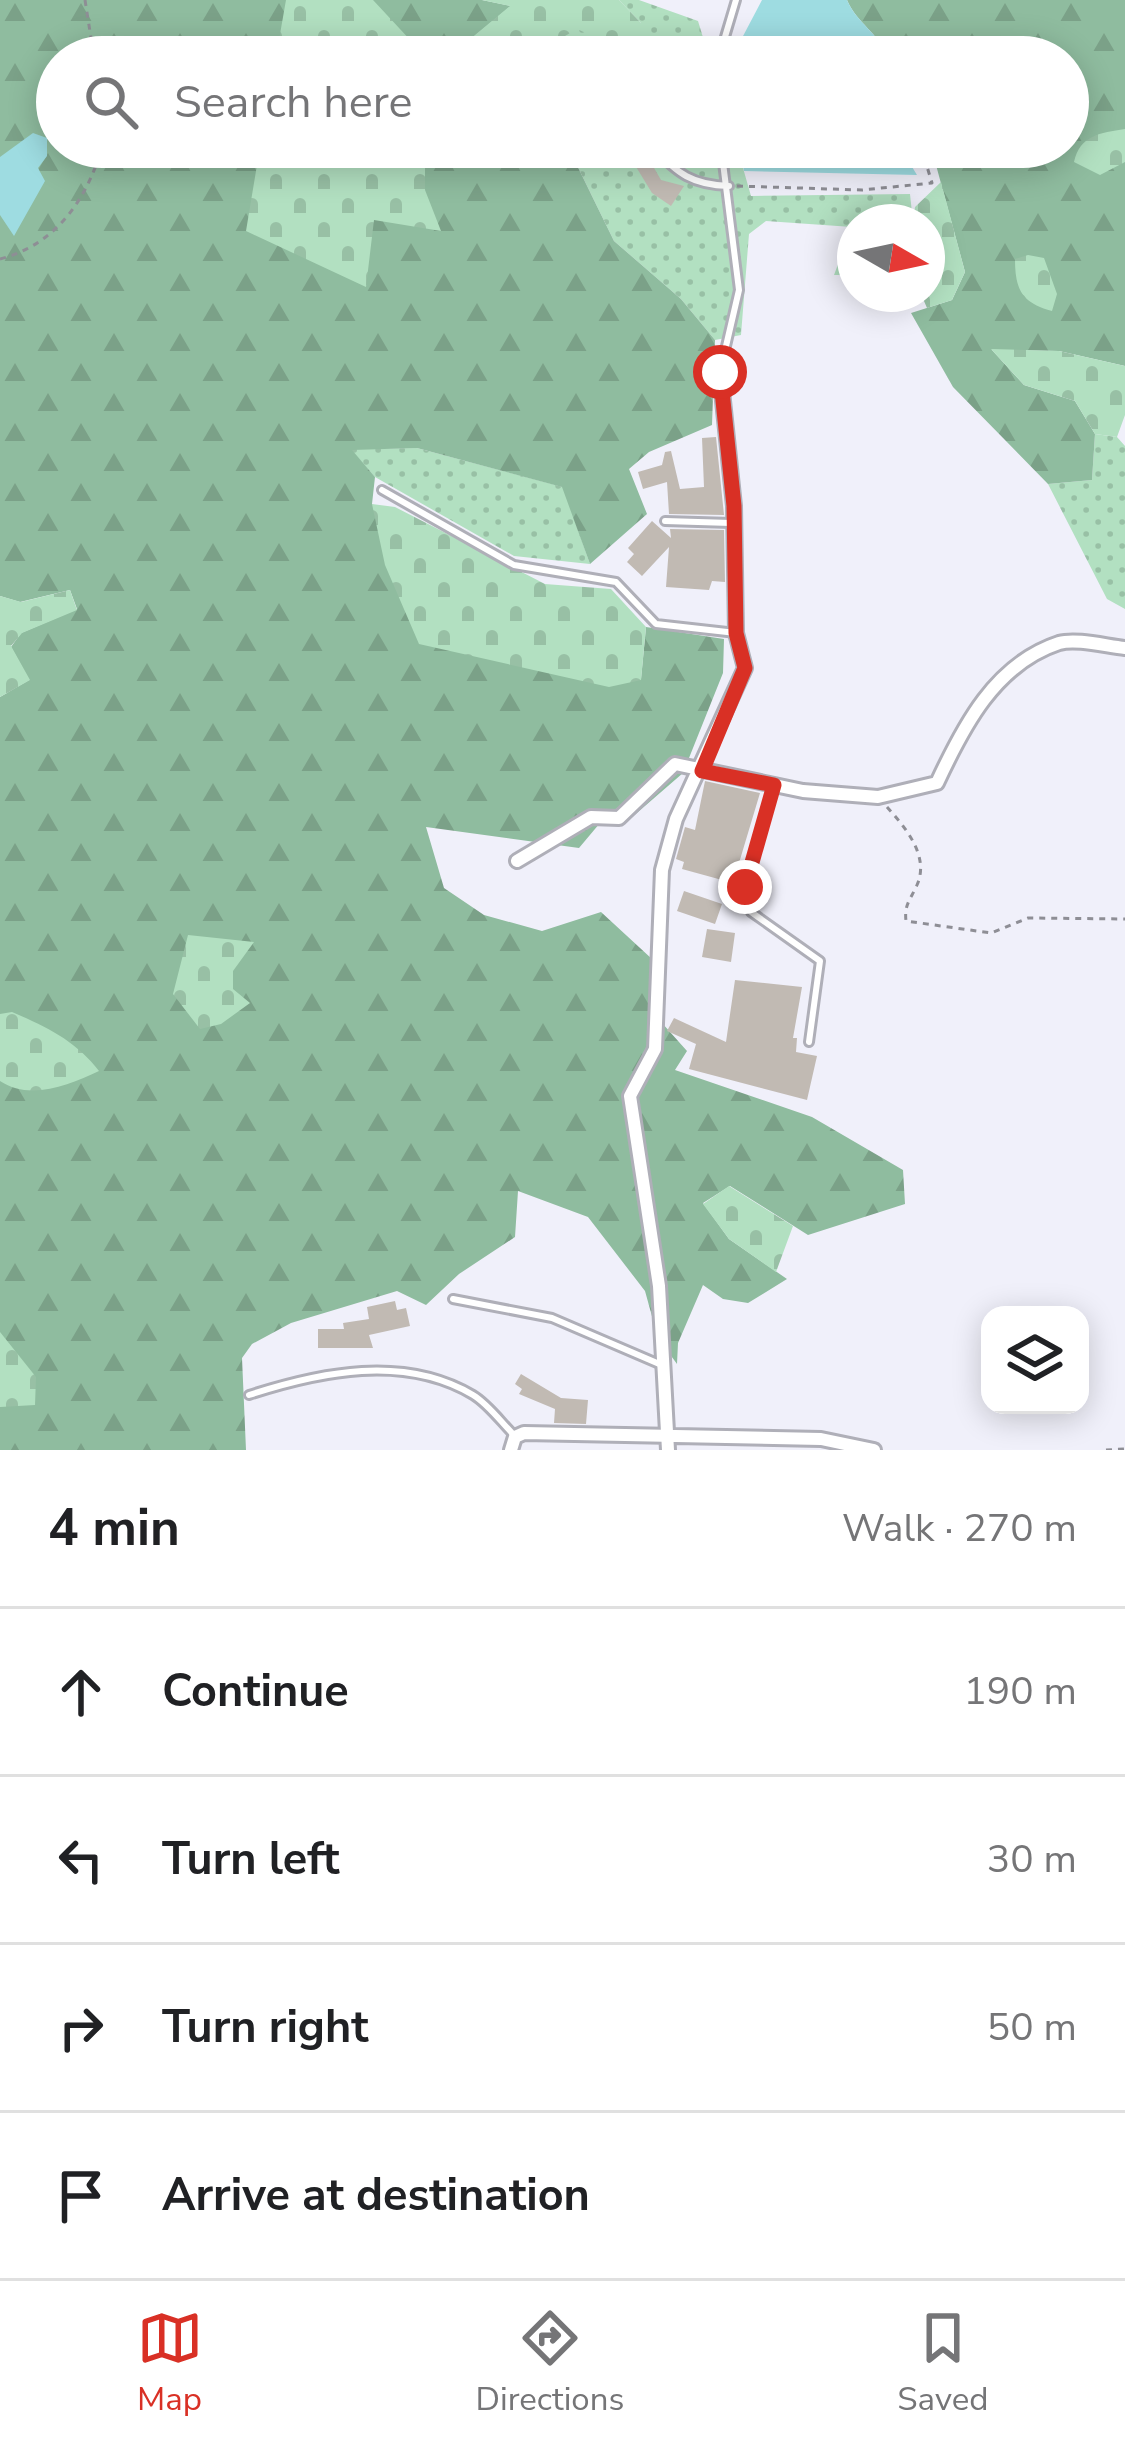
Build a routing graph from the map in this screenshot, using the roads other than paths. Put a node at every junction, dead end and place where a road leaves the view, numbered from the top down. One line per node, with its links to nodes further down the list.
1 (736, 0): 2 (lane)
2 (725, 36)
3 (673, 168): 5 (lane)
4 (725, 168): 5 (lane)
5 (729, 185): 6 (lane)
6 (720, 372): 9 (street)
7 (382, 490): 10 (lane)
8 (664, 521): 9 (lane)
9 (735, 523): 10 (street)
10 (736, 633): 12 (street)
11 (1125, 648): 13 (street)
12 (702, 771): 13 (street); 14 (street); 17 (street)
13 (774, 785): 15 (lane)
14 (517, 861)
15 (809, 1042)
16 (453, 1299): 17 (lane)
17 (667, 1368): 20 (street)
18 (249, 1395): 19 (lane)
19 (513, 1443): 20 (street)
20 (669, 1444): 21 (street)
21 (874, 1450)

